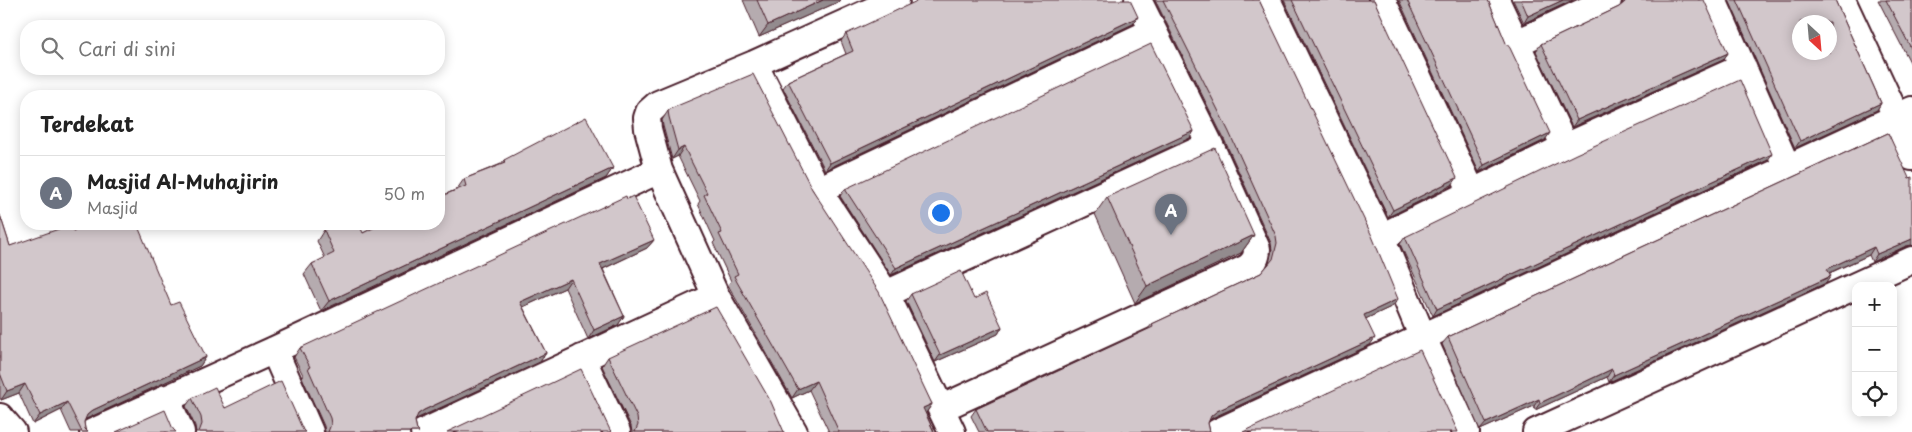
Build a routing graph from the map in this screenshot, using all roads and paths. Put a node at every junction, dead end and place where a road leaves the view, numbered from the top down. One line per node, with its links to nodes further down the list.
1 (896, 0): 11 (street)
2 (1138, 0): 9 (street)
3 (1267, 0): 21 (street)
4 (1382, 0): 20 (street)
5 (1496, 0): 10 (street)
6 (1608, 0): 10 (street)
7 (1713, 0): 12 (street)
8 (1842, 0): 13 (street)
9 (1153, 31): 14 (street); 19 (street)
10 (1515, 44): 15 (street)
11 (754, 64): 18 (street); 19 (street)
12 (1743, 67): 15 (street); 17 (street)
13 (1904, 114): 16 (street); 17 (street)
14 (1210, 145): 23 (street); 29 (street)
15 (1565, 147): 20 (street)
16 (1912, 157)
17 (1787, 167): 25 (street)
18 (659, 170): 24 (street); 26 (street)
19 (818, 190): 23 (street)
20 (1472, 192): 21 (street)
21 (1381, 237): 25 (street)
22 (1912, 260): 42 (street)
23 (886, 294): 29 (street)
24 (716, 296): 27 (street); 38 (street)
25 (1423, 338): 40 (street); 41 (street)
26 (274, 350): 28 (street); 35 (street)
27 (582, 358): 31 (street); 37 (street)
28 (166, 398): 33 (street); 34 (street)
29 (942, 408): 39 (street)
30 (0, 418): 32 (street)
31 (457, 425): 36 (street)
32 (13, 432)
33 (93, 432)
34 (181, 432)
35 (310, 432)
36 (424, 432)
37 (616, 432)
38 (794, 432)
39 (952, 432)
40 (1218, 432)
41 (1466, 432)
42 (1536, 432)

